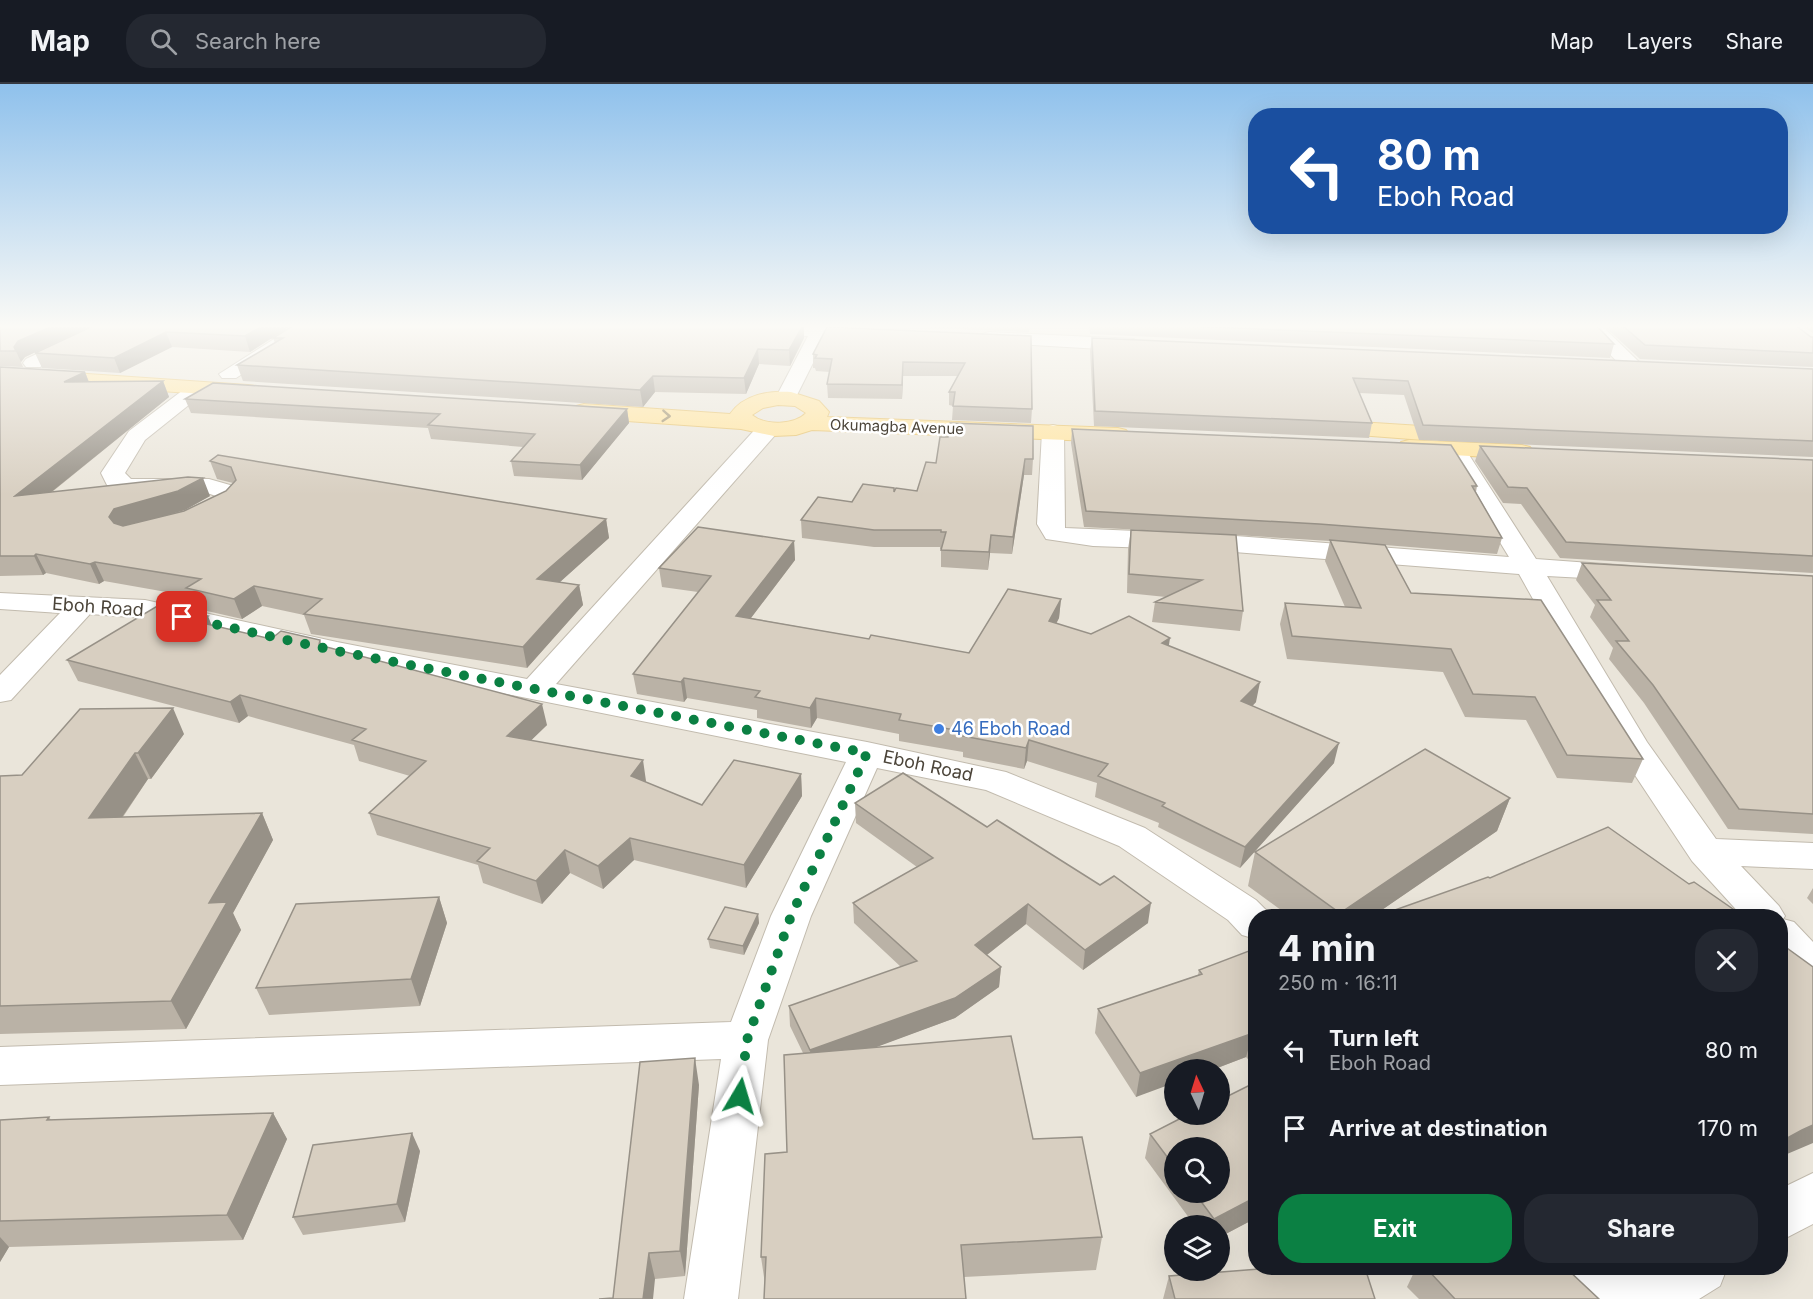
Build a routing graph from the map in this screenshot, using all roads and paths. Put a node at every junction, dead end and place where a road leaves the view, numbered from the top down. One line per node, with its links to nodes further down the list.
1 (109, 382): 4 (main road)
2 (258, 382): 4 (main road)
3 (794, 382): 5 (street)
4 (198, 388): 11 (street)
5 (785, 399): 7 (main road); 8 (main road)
6 (571, 402): 8 (main road)
7 (812, 416): 8 (main road); 9 (main road, Okumagba Avenue); 9 (main road, Okumagba Avenue)
8 (756, 418): 16 (street)
9 (1053, 432): 12 (street)
10 (1454, 449): 10 (main road); 12 (street)
11 (178, 522)
12 (1528, 567): 13 (street); 19 (street)
13 (1647, 574)
14 (0, 601): 15 (street, Eboh Road)
15 (84, 604): 16 (street, Eboh Road); 17 (street)
16 (535, 689): 18 (street, Eboh Road)
17 (0, 693)
18 (867, 753): 22 (street, Eboh Road); 25 (street)
19 (1705, 852): 20 (street); 21 (street)
20 (1813, 856)
21 (1758, 909)
22 (1248, 916)
23 (1788, 941): 24 (street)
24 (1813, 968)
25 (747, 1040): 26 (street); 31 (street)
26 (0, 1066)
27 (1813, 1196): 28 (street)
28 (1788, 1212)
29 (1604, 1275): 32 (street)
30 (1690, 1275): 33 (street)
31 (711, 1299)
32 (1627, 1299)
33 (1651, 1299)

